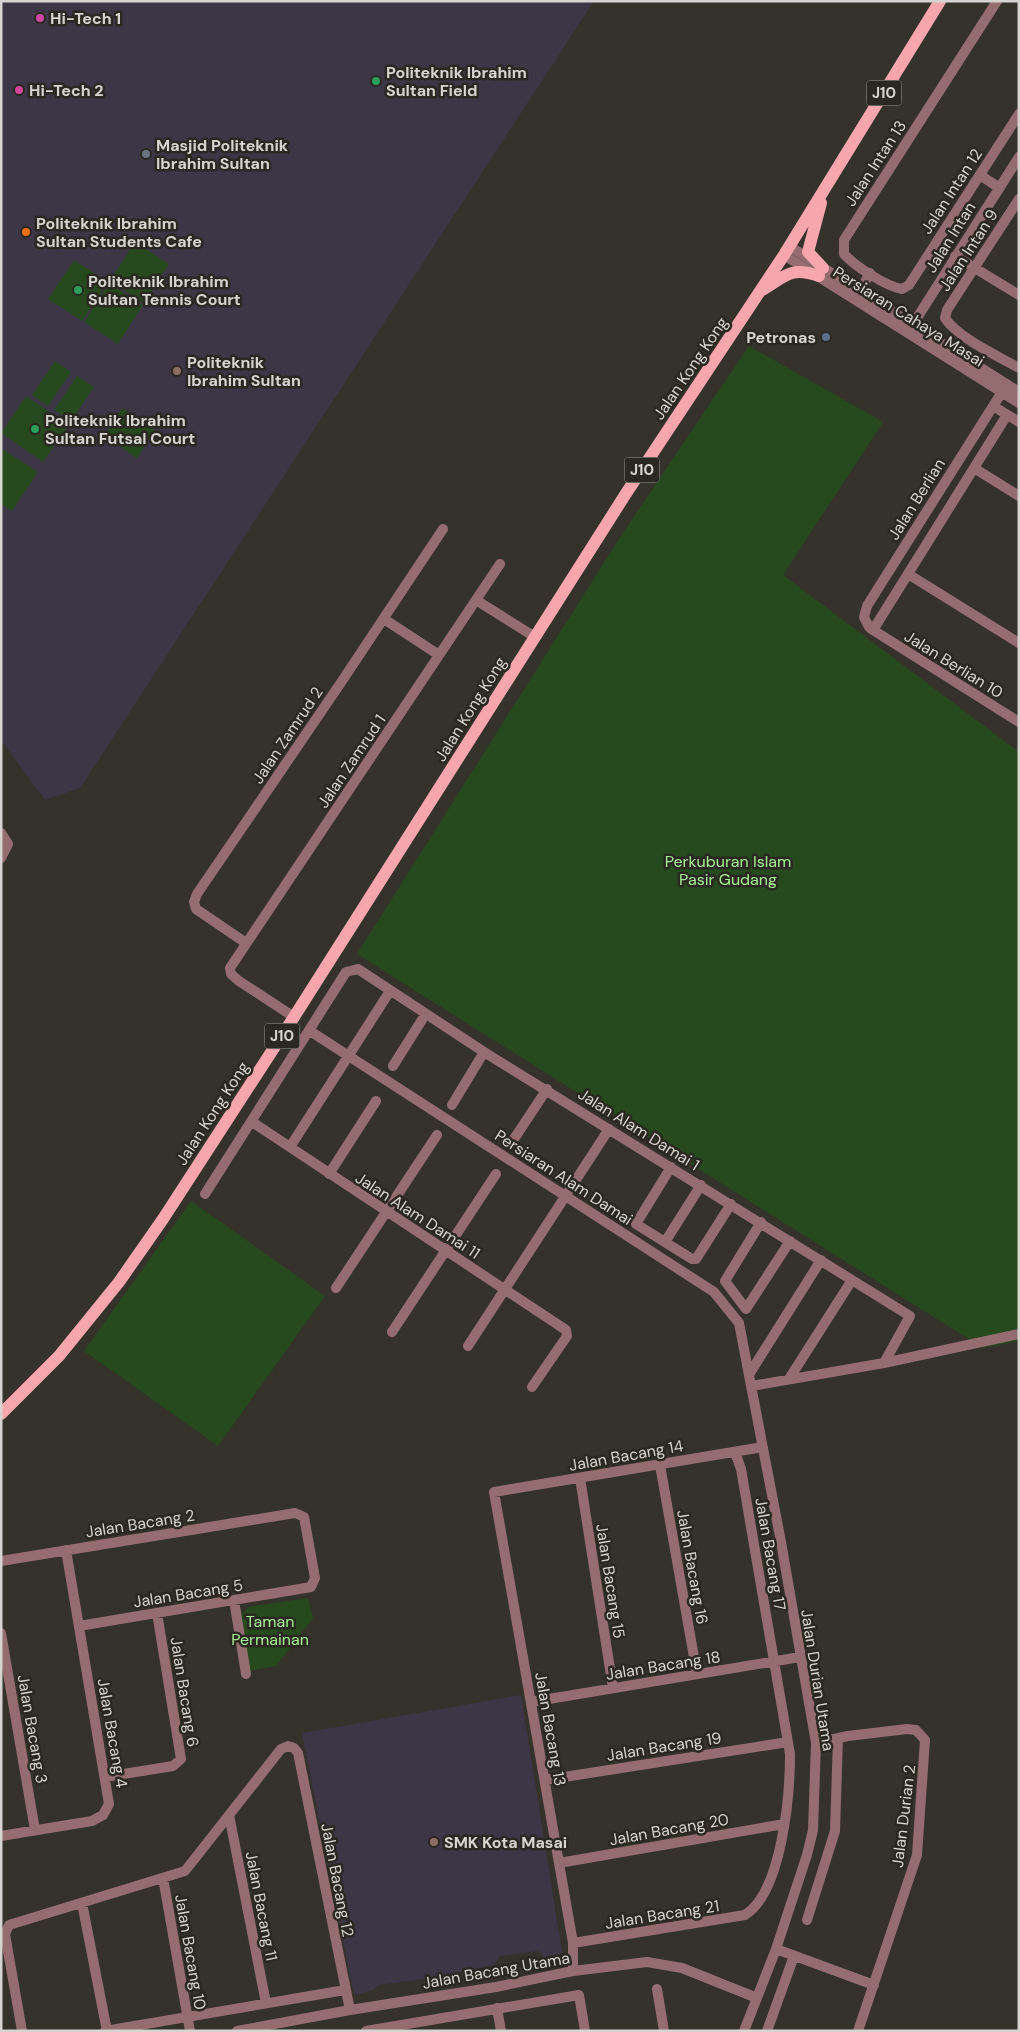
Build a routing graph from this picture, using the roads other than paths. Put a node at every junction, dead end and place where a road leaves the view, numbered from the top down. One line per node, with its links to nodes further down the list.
1 (940, 1): 6 (main road, Jalan Kong Kong / J10)
2 (997, 1): 14 (street, Jalan Intan 13)
3 (1019, 114): 5 (street, Jalan Intan 12)
4 (1019, 156): 7 (street, Jalan Intan)
5 (980, 175): 7 (street); 14 (street, Jalan Intan 12)
6 (827, 184): 10 (main road, Jalan Kong Kong / J10); 13 (main road)
7 (998, 188): 11 (street, Jalan Intan)
8 (1019, 199): 9 (street, Jalan Intan 9)
9 (1015, 215): 12 (street, Jalan Intan 9)
10 (786, 250): 13 (street, Persiaran Cahaya Masai); 15 (main road, Jalan Kong Kong / J10)
11 (955, 256): 12 (street); 18 (street, Jalan Intan)
12 (975, 268): 17 (street); 19 (street, Jalan Intan 9)
13 (821, 272): 15 (main road); 16 (street, Persiaran Cahaya Masai); 18 (street, Persiaran Cahaya Masai)
14 (870, 273): 16 (street)
15 (760, 291): 34 (main road, Jalan Kong Kong / J10)
16 (860, 291): 18 (street, Persiaran Cahaya Masai)
17 (1019, 295)
18 (910, 329): 20 (street, Persiaran Cahaya Masai)
19 (1019, 368)
20 (1004, 388): 21 (street, Persiaran Cahaya Masai); 22 (street, Persiaran Cahaya Masai); 23 (street, Jalan Berlian)
21 (1019, 392)
22 (1019, 403)
23 (993, 406): 24 (street); 33 (street, Jalan Berlian)
24 (1007, 415): 25 (street); 26 (street)
25 (1019, 422)
26 (974, 468): 27 (street); 30 (street)
27 (1019, 496)
28 (442, 529): 32 (street, Jalan Zamrud 2)
29 (500, 564): 31 (street, Jalan Zamrud 1)
30 (908, 574): 33 (street); 35 (street)
31 (476, 600): 34 (street); 36 (street, Jalan Zamrud 1)
32 (384, 618): 36 (street); 40 (street, Jalan Zamrud 2)
33 (873, 630): 37 (street, Jalan Berlian 10)
34 (535, 637): 43 (main road, Jalan Kong Kong / J10)
35 (1018, 642)
36 (439, 655): 40 (street, Jalan Zamrud 1)
37 (1019, 722)
38 (4, 837): 39 (street)
39 (1, 858)
40 (246, 943): 43 (street, Jalan Zamrud 1)
41 (390, 991): 42 (street, Jalan Alam Damai 1); 44 (street, Jalan Alam Damai 1); 46 (street)
42 (426, 1015): 45 (street, Jalan Alam Damai 1); 47 (street)
43 (294, 1017): 80 (main road, Jalan Kong Kong / J10)
44 (310, 1031): 46 (street, Persiaran Alam Damai); 51 (street)
45 (484, 1052): 48 (street, Jalan Alam Damai 1); 50 (street)
46 (348, 1056): 55 (street); 61 (street, Persiaran Alam Damai)
47 (393, 1066)
48 (547, 1089): 52 (street, Jalan Alam Damai 1); 54 (street)
49 (376, 1101): 57 (street)
50 (452, 1105)
51 (252, 1122): 55 (street, Jalan Alam Damai 11); 60 (street)
52 (610, 1129): 56 (street, Jalan Alam Damai 1); 61 (street)
53 (437, 1135): 63 (street)
54 (512, 1142)
55 (290, 1147): 57 (street, Jalan Alam Damai 11)
56 (671, 1167): 59 (street, Jalan Alam Damai 1); 66 (street)
57 (330, 1174): 63 (street, Jalan Alam Damai 11)
58 (496, 1174): 67 (street)
59 (701, 1185): 62 (street, Jalan Alam Damai 1); 66 (street)
60 (205, 1194)
61 (566, 1196): 71 (street); 76 (street, Persiaran Alam Damai)
62 (731, 1204): 64 (street, Jalan Alam Damai 1); 66 (street)
63 (386, 1212): 67 (street, Jalan Alam Damai 11); 70 (street)
64 (761, 1222): 65 (street, Jalan Alam Damai 1); 65 (street)
65 (790, 1240): 68 (street, Jalan Alam Damai 1)
66 (665, 1242)
67 (446, 1251): 71 (street, Jalan Alam Damai 11); 72 (street)
68 (821, 1260): 69 (street, Jalan Alam Damai 1); 76 (street)
69 (852, 1280): 75 (street, Jalan Alam Damai 1); 77 (street)
70 (336, 1288)
71 (506, 1290): 74 (street); 79 (street, Jalan Alam Damai 11)
72 (392, 1332)
73 (1019, 1334): 75 (street)
74 (468, 1346)
75 (884, 1363): 77 (street)
76 (750, 1373): 78 (street, Persiaran Alam Damai)
77 (788, 1380): 78 (street)
78 (752, 1386): 81 (street, Jalan Durian Utama)
79 (532, 1387)
80 (1, 1414)
81 (763, 1447): 82 (street, Jalan Bacang 14); 93 (street, Jalan Durian Utama)
82 (735, 1452): 83 (street, Jalan Bacang 14); 94 (street, Jalan Bacang 17)
83 (660, 1464): 84 (street, Jalan Bacang 14); 96 (street, Jalan Bacang 16)
84 (580, 1478): 85 (street, Jalan Bacang 14); 97 (street, Jalan Bacang 15)
85 (494, 1492): 98 (street, Jalan Bacang 13)
86 (66, 1550): 87 (street, Jalan Bacang 2); 88 (street, Jalan Bacang 2); 91 (street, Jalan Bacang 4)
87 (1, 1561)
88 (301, 1590): 89 (street, Jalan Bacang 5)
89 (234, 1600): 90 (street, Jalan Bacang 5); 95 (street)
90 (157, 1613): 91 (street, Jalan Bacang 5); 102 (street, Jalan Bacang 6)
91 (79, 1626): 102 (street, Jalan Bacang 4)
92 (1, 1633): 106 (street, Jalan Bacang 3)
93 (800, 1657): 94 (street, Jalan Bacang 18); 101 (street, Jalan Durian Utama)
94 (775, 1661): 96 (street, Jalan Bacang 18); 100 (street, Jalan Bacang 17)
95 (246, 1674)
96 (697, 1674): 97 (street, Jalan Bacang 18)
97 (613, 1688): 98 (street, Jalan Bacang 18)
98 (531, 1702): 103 (street, Jalan Bacang 13)
99 (838, 1738): 101 (street, Jalan Durian 2); 112 (street); 117 (street, Jalan Durian 2)
100 (788, 1742): 103 (street, Jalan Bacang 19); 105 (street, Jalan Bacang 17)
101 (816, 1743): 114 (street, Jalan Durian Utama)
102 (105, 1777): 106 (street, Jalan Bacang 4)
103 (544, 1780): 108 (street, Jalan Bacang 13)
104 (230, 1815): 109 (street); 119 (street, Jalan Bacang 12); 121 (street, Jalan Bacang 11)
105 (784, 1824): 108 (street, Jalan Bacang 20); 111 (street, Jalan Bacang 17)
106 (35, 1830): 107 (street, Jalan Bacang 4)
107 (1, 1836)
108 (559, 1863): 113 (street, Jalan Bacang 13)
109 (163, 1878): 110 (street); 124 (street, Jalan Bacang 10)
110 (82, 1903): 126 (street); 127 (street)
111 (754, 1910): 113 (street, Jalan Bacang 21)
112 (807, 1920)
113 (573, 1943): 116 (street, Jalan Bacang 13)
114 (776, 1949): 115 (street); 120 (street, Jalan Durian Utama)
115 (794, 1956): 117 (street); 135 (street)
116 (574, 1971): 120 (street, Jalan Bacang Utama); 123 (street, Jalan Bacang Utama)
117 (874, 1985): 136 (street, Jalan Durian 2)
118 (657, 1989): 133 (street)
119 (345, 1990): 121 (street); 123 (street, Jalan Bacang 12)
120 (757, 1998): 134 (street, Jalan Durian Utama)
121 (266, 2003): 124 (street)
122 (497, 2008): 130 (street); 131 (street); 132 (street)
123 (350, 2010): 125 (street, Jalan Bacang Utama)
124 (188, 2016): 127 (street); 128 (street, Jalan Bacang 10)
125 (294, 2026): 129 (street, Jalan Bacang Utama)
126 (22, 2031)
127 (106, 2031)
128 (190, 2031)
129 (238, 2031)
130 (366, 2031)
131 (501, 2031)
132 (585, 2031)
133 (664, 2031)
134 (744, 2031)
135 (767, 2031)
136 (858, 2031)

